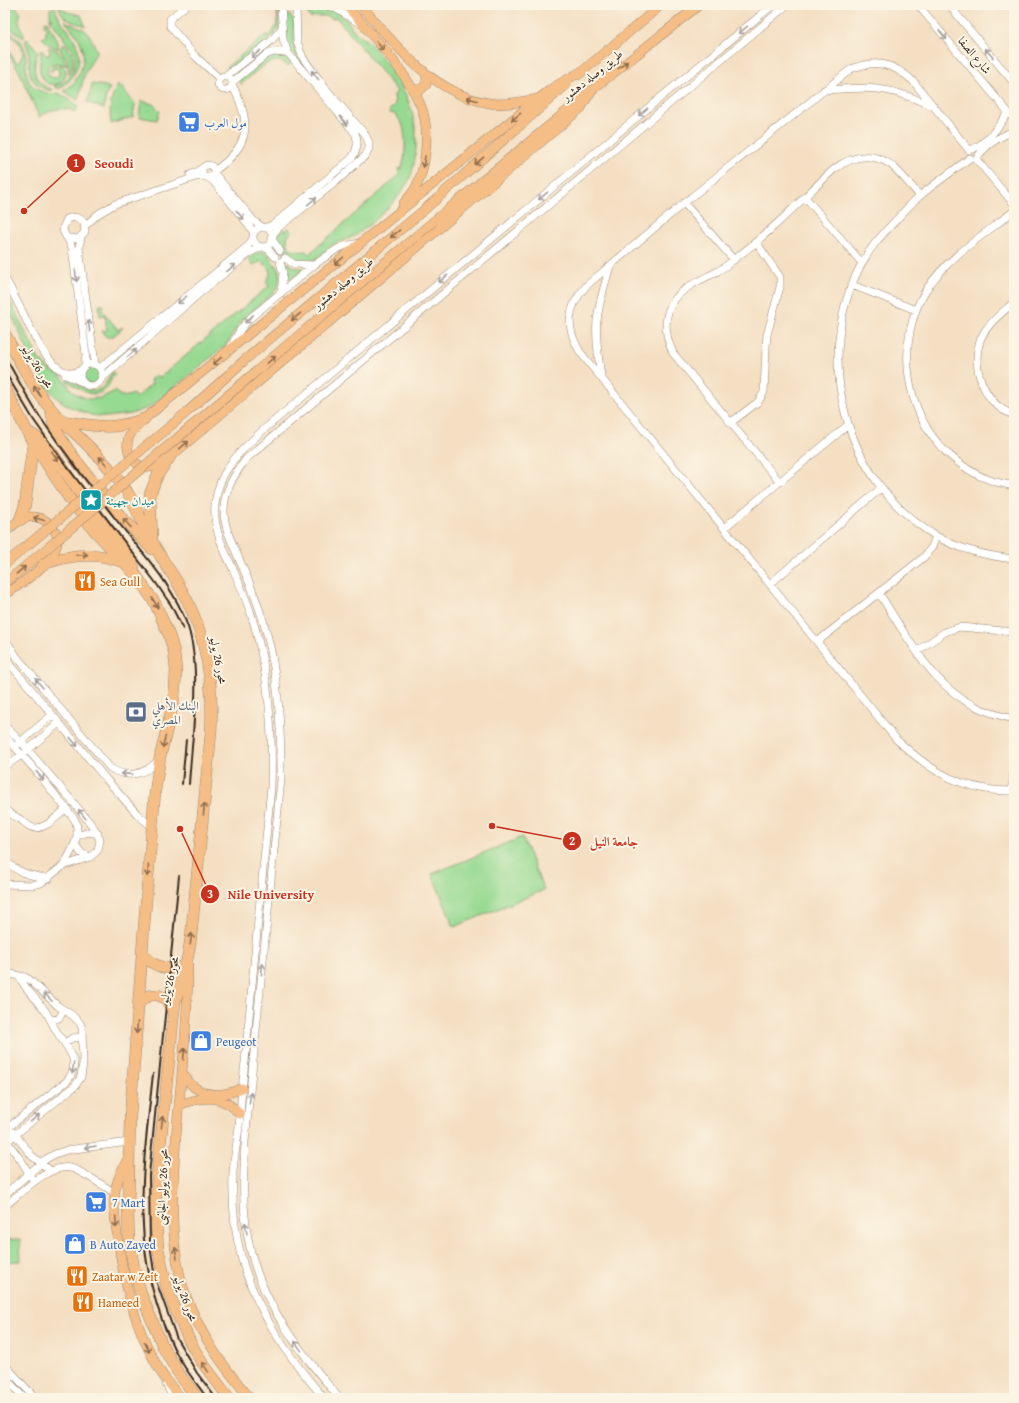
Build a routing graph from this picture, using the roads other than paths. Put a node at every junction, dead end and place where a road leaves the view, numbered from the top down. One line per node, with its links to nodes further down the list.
1 (186, 5): 18 (street)
2 (281, 5): 12 (street)
3 (346, 5): 13 (main road)
4 (361, 5): 17 (main road)
5 (661, 5): 16 (main road, طريق وصله دهشور)
6 (699, 5): 22 (main road, طريق وصله دهشور, one-way to 6)
7 (773, 5): 127 (street, one-way to 127)
8 (787, 5): 128 (street)
9 (918, 5): 26 (street, شارع الصفا, one-way to 26)
10 (949, 5): 19 (street, شارع الصفا, one-way to 10)
11 (296, 9): 12 (street); 13 (street); 29 (street, one-way to 11)
12 (282, 14): 14 (street)
13 (364, 26): 21 (main road, one-way to 21)
14 (282, 28): 15 (street); 18 (street, one-way to 18)
15 (288, 53): 20 (street); 30 (street, one-way to 30)
16 (582, 71): 24 (main road); 92 (main road, طريق وصله دهشور, one-way to 92, bridge)
17 (425, 73): 21 (main road); 24 (main road, one-way to 17)
18 (223, 78): 20 (street); 20 (street)
19 (1014, 83)
20 (230, 86): 35 (street)
21 (412, 89): 41 (main road, one-way to 41)
22 (592, 90): 80 (main road, one-way to 22); 95 (main road, طريق وصله دهشور, one-way to 22, bridge)
23 (824, 90): 25 (street); 25 (street); 38 (street)
24 (538, 98): 41 (main road, one-way to 41)
25 (933, 106): 32 (street)
26 (1008, 112): 27 (street, شارع الصفا); 32 (street)
27 (1014, 119)
28 (1014, 131): 32 (street)
29 (365, 134): 30 (street); 33 (street)
30 (357, 139): 31 (street)
31 (356, 152): 33 (street); 43 (street)
32 (973, 154): 36 (street); 39 (street)
33 (364, 157): 47 (street, one-way to 33)
34 (202, 168): 35 (street); 35 (street); 42 (street)
35 (210, 173): 42 (street); 43 (street); 44 (street, one-way to 44)
36 (920, 196): 37 (street); 53 (street)
37 (804, 197): 48 (street); 53 (street)
38 (684, 203): 52 (street); 55 (street)
39 (1014, 204)
40 (1014, 211): 61 (street)
41 (390, 219): 49 (main road)
42 (84, 223): 45 (street); 46 (street)
43 (264, 228): 44 (street); 47 (street)
44 (253, 236): 50 (street); 64 (street, one-way to 64)
45 (81, 237): 46 (street); 64 (street, one-way to 45)
46 (69, 238): 65 (street, one-way to 65)
47 (272, 238): 50 (street); 51 (street)
48 (756, 242): 52 (street); 76 (street)
49 (361, 243): 54 (street); 63 (main road, one-way to 63)
50 (262, 247): 51 (street); 67 (street, one-way to 50)
51 (280, 257): 54 (street); 59 (street)
52 (734, 260): 76 (street)
53 (862, 264): 57 (street)
54 (314, 265): 59 (street)
55 (611, 265): 66 (street); 66 (street)
56 (5, 278): 65 (street)
57 (852, 285): 61 (street); 77 (street)
58 (5, 286): 68 (street)
59 (281, 292): 63 (street, one-way to 63)
60 (1014, 302): 73 (street)
61 (916, 310): 82 (street)
62 (5, 334): 71 (highway, محور 26 يوليو, one-way to 62)
63 (229, 351): 74 (main road, one-way to 74)
64 (98, 366): 65 (street); 67 (street)
65 (83, 367): 68 (street)
66 (601, 377): 85 (street)
67 (102, 378): 68 (street)
68 (82, 382)
69 (5, 388): 72 (highway, محور 26 يوليو)
70 (5, 400): 72 (main road)
71 (51, 410): 75 (highway, محور 26 يوليو); 91 (highway, محور 26 يوليو, one-way to 71)
72 (18, 412): 78 (highway, محور 26 يوليو)
73 (1014, 415)
74 (144, 419): 75 (highway); 80 (main road)
75 (62, 421): 88 (highway, محور 26 يوليو, one-way to 75)
76 (730, 423): 81 (street)
77 (848, 425): 81 (street); 83 (street)
78 (26, 431): 79 (highway, محور 26 يوليو); 94 (highway, محور 26 يوليو, one-way to 94)
79 (33, 444): 84 (highway); 90 (highway, محور 26 يوليو)
80 (170, 457): 88 (highway)
81 (779, 481): 85 (street)
82 (1014, 486)
83 (882, 488): 87 (street); 96 (street)
84 (20, 520): 86 (main road); 93 (main road, one-way to 84)
85 (724, 528): 96 (street)
86 (5, 532)
87 (936, 536): 89 (street); 97 (street)
88 (152, 542): 91 (highway, محور 26 يوليو)
89 (1014, 559)
90 (123, 561): 93 (highway, one-way to 90); 94 (highway, محور 26 يوليو)
91 (164, 561): 134 (highway, محور 26 يوليو, one-way to 91)
92 (5, 564)
93 (44, 564): 98 (main road)
94 (136, 575): 112 (highway, محور 26 يوليو, one-way to 112)
95 (5, 583)
96 (770, 584): 101 (street)
97 (879, 593): 101 (street); 102 (street)
98 (5, 595)
99 (1014, 632): 102 (street)
100 (5, 639): 103 (street)
101 (817, 642): 117 (street)
102 (917, 651): 106 (street)
103 (17, 657): 104 (street); 114 (street, one-way to 103)
104 (7, 660): 105 (street)
105 (52, 715): 107 (street); 110 (street)
106 (1014, 719)
107 (58, 723): 111 (street); 116 (street, one-way to 116)
108 (5, 726): 110 (street)
109 (5, 736): 110 (street)
110 (18, 744): 111 (street)
111 (25, 752): 113 (street); 118 (street, one-way to 118); 121 (street, one-way to 111)
112 (160, 757): 114 (street, one-way to 114); 120 (highway, محور 26 يوليو)
113 (5, 766)
114 (114, 771): 116 (street)
115 (1014, 771): 117 (street)
116 (106, 779): 120 (street)
117 (1013, 791)
118 (67, 808): 119 (street); 122 (street)
119 (5, 809)
120 (152, 827): 133 (highway, محور 26 يوليو, one-way to 133)
121 (98, 834): 122 (street); 124 (street)
122 (77, 836): 123 (street)
123 (75, 844): 124 (street); 126 (street)
124 (90, 857): 126 (street)
125 (5, 860): 129 (street)
126 (63, 866): 129 (street)
127 (262, 871): 128 (street); 130 (street)
128 (271, 872): 131 (street)
129 (48, 878): 132 (street)
130 (262, 882): 131 (street); 144 (street)
131 (270, 883): 159 (street, one-way to 131)
132 (5, 884)
133 (142, 953): 134 (highway); 137 (highway, محور 26 يوليو)
134 (187, 961): 139 (highway, محور 26 يوليو); 143 (main road, محور 26 يوليو الجانبى, one-way to 134)
135 (5, 973): 136 (street)
136 (19, 976): 138 (street, one-way to 136); 140 (street)
137 (139, 1003): 139 (highway); 150 (highway, محور 26 يوليو, one-way to 150)
138 (64, 1010): 140 (street); 141 (street)
139 (174, 1015): 171 (highway, محور 26 يوليو, one-way to 139)
140 (51, 1021): 142 (street)
141 (82, 1037): 142 (street); 148 (street, one-way to 141)
142 (65, 1043): 147 (street, one-way to 147)
143 (182, 1072): 144 (main road); 145 (main road, محور 26 يوليو الجانبى)
144 (242, 1088): 146 (street)
145 (179, 1105): 146 (main road); 172 (main road, محور 26 يوليو الجانبى, one-way to 145)
146 (240, 1114): 161 (street)
147 (7, 1128): 148 (street)
148 (15, 1135): 149 (street); 152 (street)
149 (6, 1141): 154 (street)
150 (129, 1142): 151 (highway, محور 26 يوليو); 152 (street, one-way to 152)
151 (128, 1158): 156 (main road); 170 (highway, محور 26 يوليو)
152 (42, 1163): 153 (street); 154 (street)
153 (51, 1171): 155 (street); 156 (street)
154 (29, 1174): 155 (street); 157 (street)
155 (35, 1182): 158 (street)
156 (115, 1193): 162 (main road, one-way to 162)
157 (5, 1194)
158 (5, 1206)
159 (308, 1361): 161 (street); 163 (street)
160 (5, 1365): 167 (street)
161 (299, 1368): 165 (street)
162 (160, 1371): 168 (street); 169 (main road)
163 (319, 1373): 165 (street); 174 (street)
164 (5, 1377): 166 (street)
165 (309, 1381): 173 (street)
166 (24, 1398)
167 (35, 1398)
168 (173, 1398)
169 (181, 1398)
170 (197, 1398)
171 (229, 1398)
172 (250, 1398)
173 (324, 1398)
174 (340, 1398)

